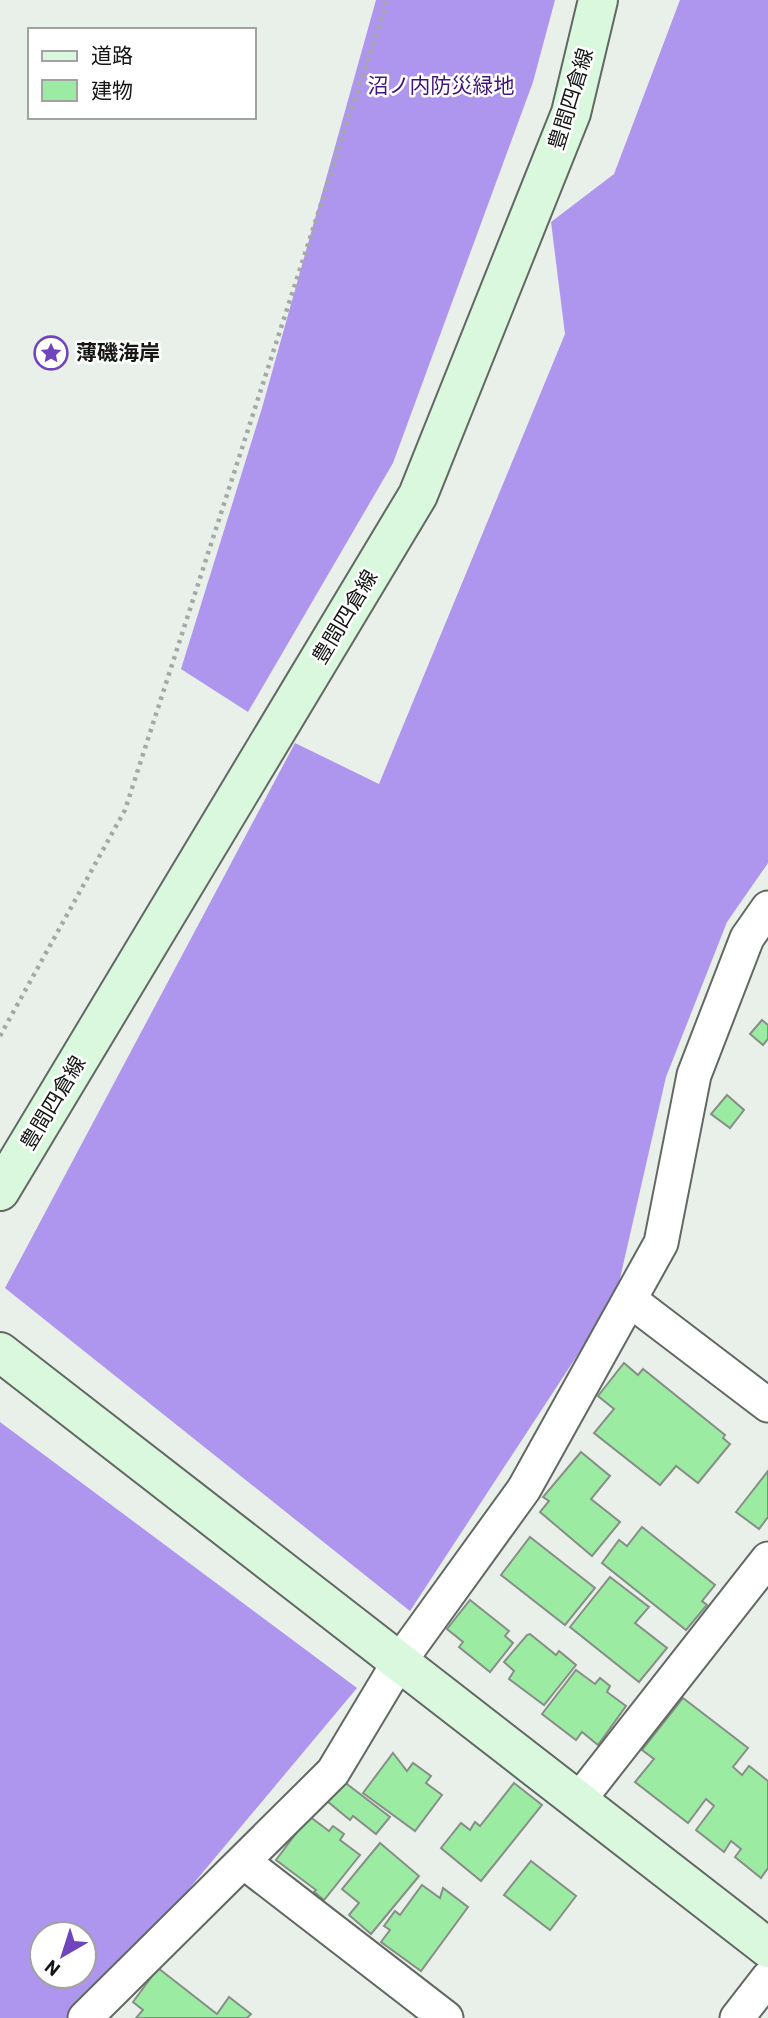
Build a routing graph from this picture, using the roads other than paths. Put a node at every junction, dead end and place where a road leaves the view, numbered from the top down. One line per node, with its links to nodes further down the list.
1 (598, 0): 4 (main road, 豊間四倉線)
2 (768, 908): 3 (street)
3 (758, 946): 5 (street)
4 (0, 1191)
5 (630, 1300): 7 (street); 9 (street)
6 (0, 1352): 9 (main road)
7 (768, 1405)
8 (768, 1559): 10 (street)
9 (400, 1662): 10 (main road); 11 (street)
10 (578, 1801): 12 (main road)
11 (244, 1862): 14 (street); 15 (street)
12 (768, 1948)
13 (768, 1978): 16 (street)
14 (87, 2017)
15 (446, 2018)
16 (737, 2018)

